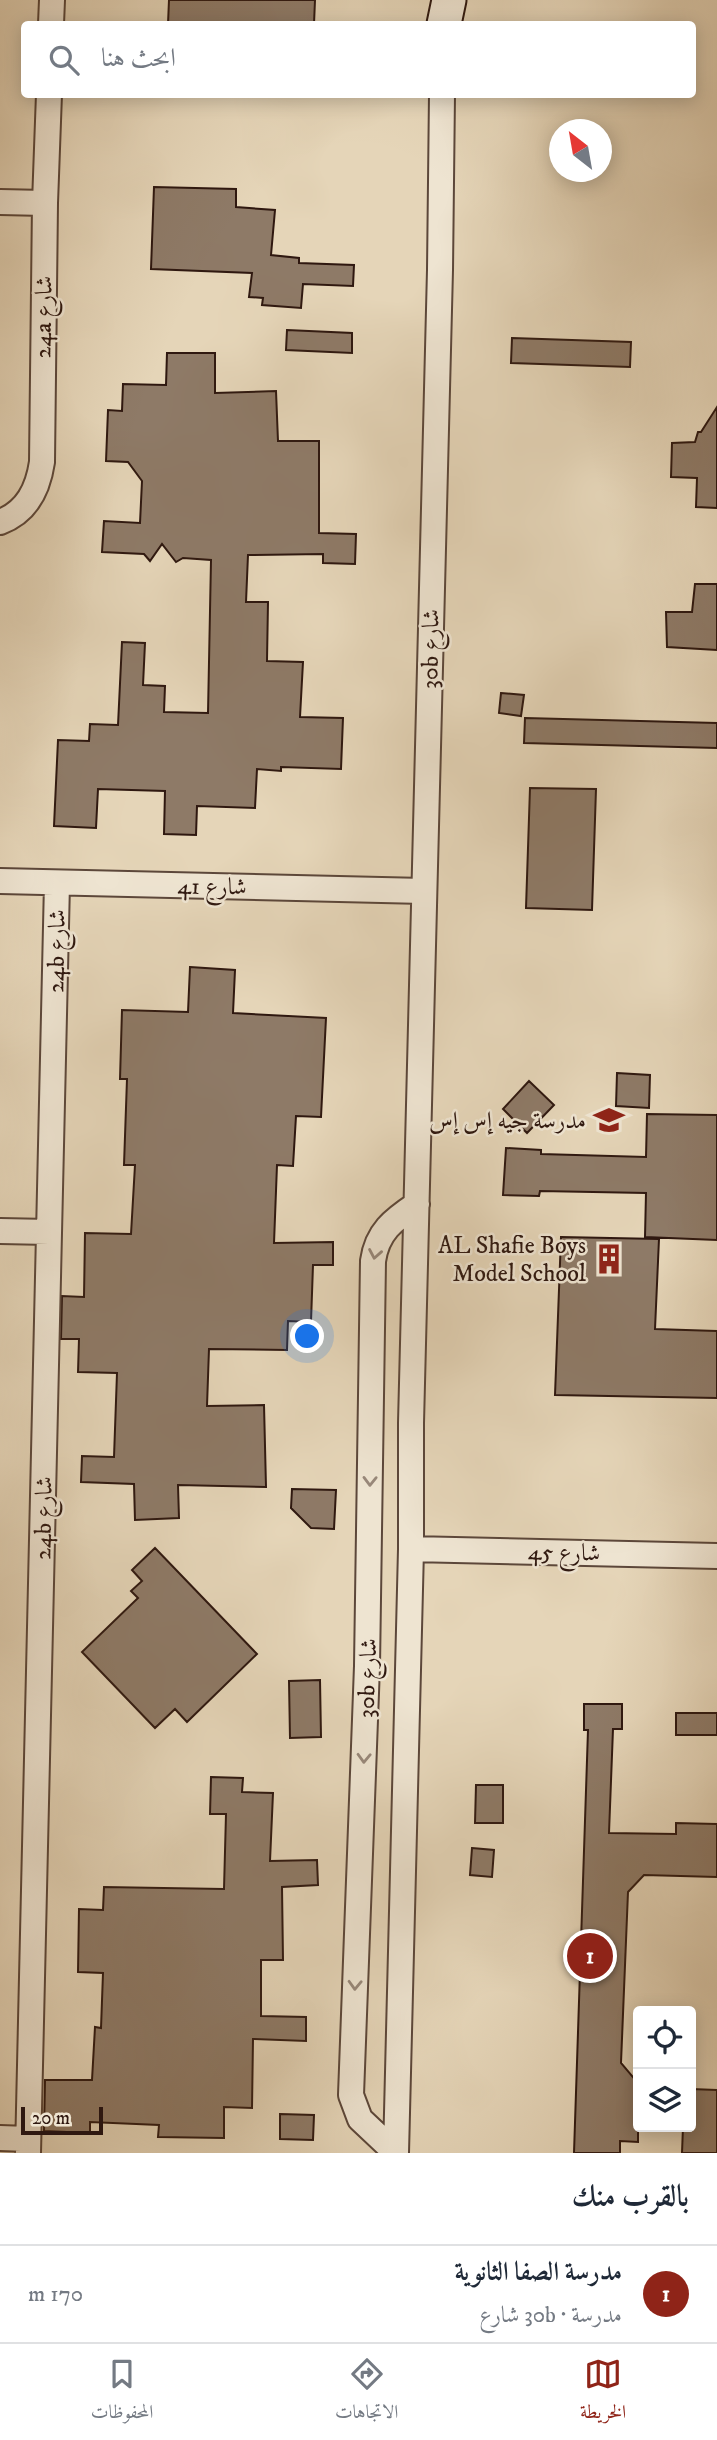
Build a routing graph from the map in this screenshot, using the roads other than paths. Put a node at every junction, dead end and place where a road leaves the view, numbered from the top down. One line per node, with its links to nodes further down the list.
1 (52, 0): 4 (street)
2 (441, 0): 5 (street)
3 (449, 0): 6 (street)
4 (51, 21)
5 (443, 21)
6 (444, 21)
7 (48, 98): 10 (street, 24a شارع)
8 (442, 98): 14 (street, 30b شارع)
9 (0, 202): 10 (street)
10 (45, 203): 11 (street, 24a شارع)
11 (0, 522)
12 (0, 881): 13 (street, شارع 41)
13 (57, 883): 14 (street, شارع 41); 17 (street, 24b شارع)
14 (424, 891): 15 (street, 30b شارع)
15 (417, 1204): 18 (street, 30b شارع); 22 (street, 30b شارع, one-way to 22)
16 (0, 1231): 17 (street)
17 (49, 1232): 21 (street, 24b شارع)
18 (411, 1549): 19 (street, شارع 45); 22 (street, 30b شارع)
19 (717, 1556)
20 (0, 2138): 21 (street)
21 (28, 2146)
22 (396, 2153)

